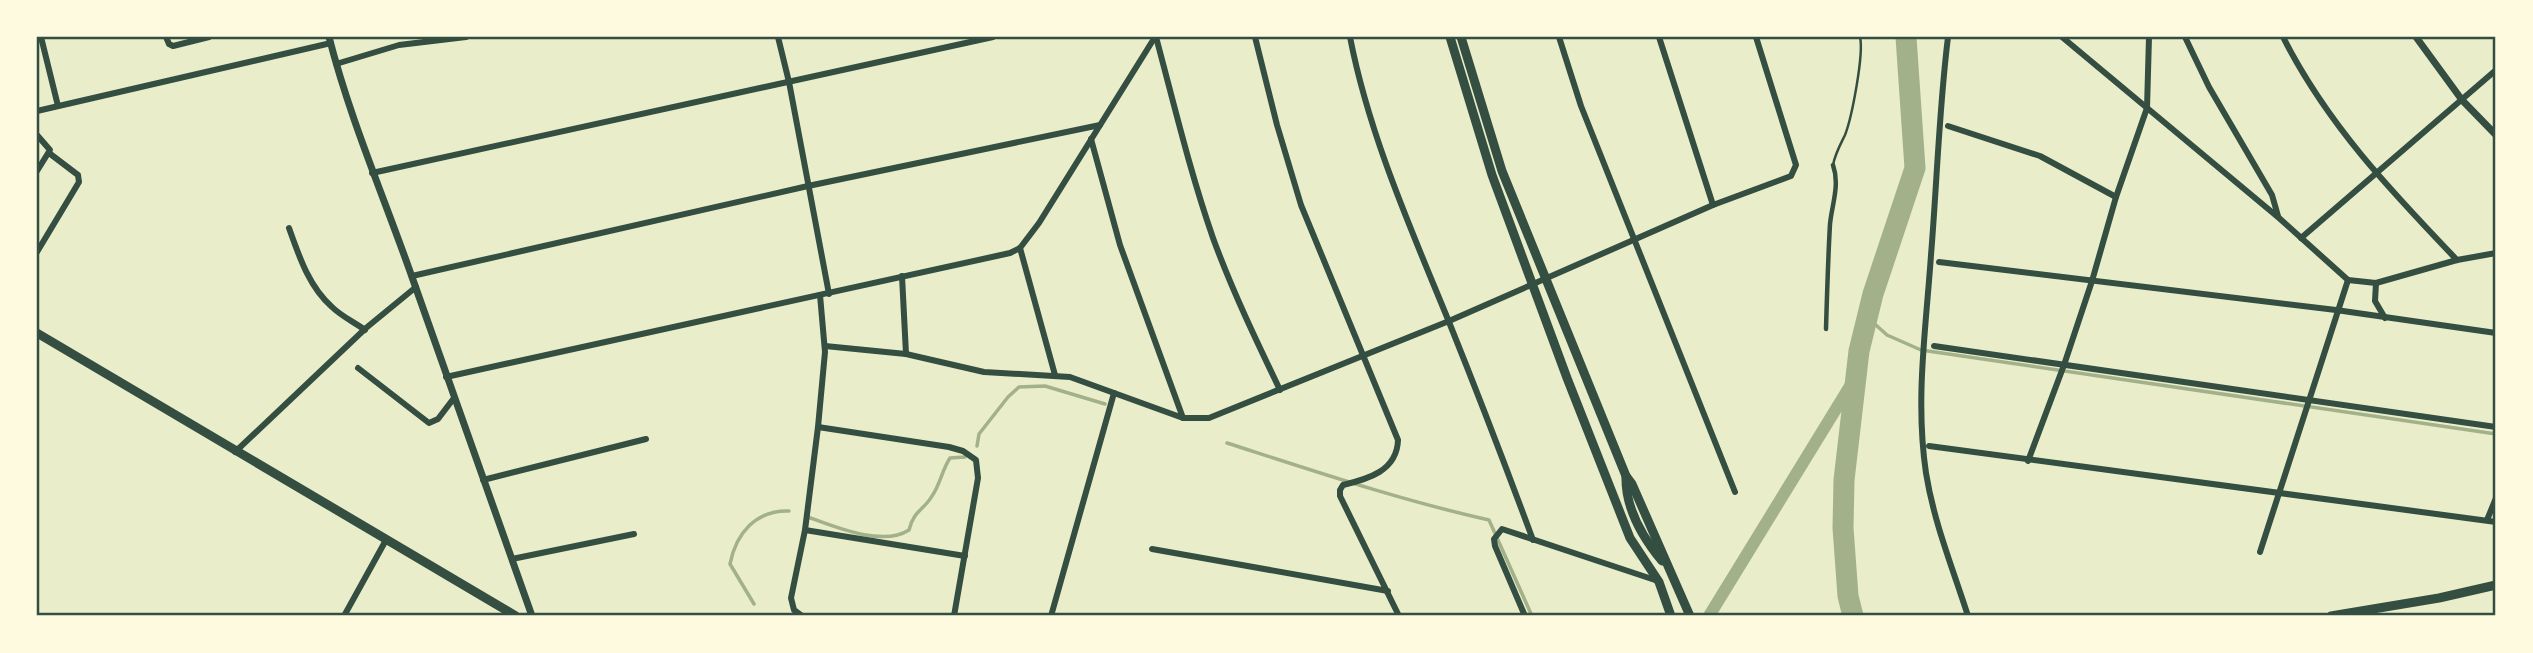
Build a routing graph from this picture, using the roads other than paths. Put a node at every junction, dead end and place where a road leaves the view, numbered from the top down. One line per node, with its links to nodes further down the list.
1 (41, 37): 27 (street)
2 (166, 37): 3 (street)
3 (209, 37)
4 (466, 37): 23 (street)
5 (778, 37): 25 (street)
6 (993, 37): 25 (street)
7 (1156, 37): 30 (street); 77 (street)
8 (1255, 37): 72 (street)
9 (1350, 37): 64 (street)
10 (1450, 37): 58 (main road)
11 (1461, 37): 54 (main road)
12 (1559, 37): 46 (street)
13 (1659, 37): 42 (street)
14 (1756, 37): 42 (street)
15 (1860, 37): 36 (lane)
16 (1948, 37): 115 (street)
17 (2062, 37): 28 (street)
18 (2148, 37): 28 (street)
19 (2185, 37): 43 (street)
20 (2283, 37): 39 (street)
21 (2416, 37): 26 (street)
22 (330, 40): 23 (street); 27 (street)
23 (336, 64): 38 (street)
24 (2496, 70): 26 (street)
25 (789, 82): 38 (street); 40 (street)
26 (2462, 100): 33 (street); 39 (street)
27 (58, 106): 29 (street)
28 (2147, 108): 41 (street); 43 (street)
29 (37, 111)
30 (1100, 125): 34 (street); 40 (street)
31 (1948, 126): 41 (street)
32 (37, 135): 35 (street)
33 (2496, 135)
34 (1091, 139): 47 (street); 81 (street)
35 (49, 153): 37 (street); 48 (street)
36 (1833, 165): 65 (street)
37 (37, 171)
38 (372, 173): 52 (street)
39 (2376, 174): 45 (street); 50 (street)
40 (808, 186): 52 (street); 60 (street)
41 (2116, 197): 56 (street)
42 (1713, 205): 46 (street)
43 (2279, 218): 45 (street)
44 (289, 228): 66 (street)
45 (2301, 238): 55 (street)
46 (1633, 240): 54 (street); 89 (street)
47 (1020, 247): 53 (street); 75 (street)
48 (37, 252)
49 (2496, 253): 50 (street)
50 (2457, 260): 57 (street)
51 (1939, 262): 56 (street)
52 (412, 276): 59 (street)
53 (902, 276): 60 (street); 71 (street)
54 (1545, 280): 58 (street); 106 (main road)
55 (2348, 280): 57 (street); 62 (street)
56 (2092, 281): 62 (street); 73 (street)
57 (2376, 284): 63 (street)
58 (1531, 285): 64 (street); 102 (main road)
59 (416, 288): 66 (street); 76 (street)
60 (829, 293): 61 (street)
61 (820, 295): 69 (street); 76 (street)
62 (2336, 310): 63 (street); 80 (street)
63 (2385, 318): 68 (street)
64 (1449, 321): 72 (street); 97 (street)
65 (1826, 328)
66 (365, 330): 86 (street)
67 (37, 333): 86 (main road)
68 (2496, 333)
69 (825, 346): 71 (street); 83 (street)
70 (1934, 346): 73 (street)
71 (906, 354): 75 (street)
72 (1363, 357): 77 (street); 104 (street)
73 (2064, 365): 80 (street); 87 (street)
74 (358, 368): 79 (street)
75 (1055, 375): 78 (street)
76 (446, 377): 79 (street)
77 (1280, 390): 81 (street)
78 (1114, 393): 81 (street); 112 (street)
79 (454, 398): 88 (street)
80 (2311, 399): 82 (street); 90 (street)
81 (1183, 418)
82 (2496, 427)
83 (818, 428): 94 (street); 100 (street)
84 (646, 439): 88 (street)
85 (1929, 446): 87 (street)
86 (235, 452): 96 (main road)
87 (2028, 461): 90 (street)
88 (483, 480): 101 (street)
89 (1735, 492)
90 (2280, 494): 92 (street); 99 (street)
91 (2496, 498): 92 (street)
92 (2487, 520): 93 (street)
93 (2496, 522)
94 (805, 530): 100 (street); 110 (street)
95 (634, 534): 101 (street)
96 (386, 540): 107 (street); 108 (main road)
97 (1533, 540): 102 (street); 114 (street)
98 (1152, 549): 104 (street)
99 (2260, 552)
100 (965, 556): 111 (street)
101 (512, 559): 109 (street)
102 (1659, 582): 105 (main road)
103 (2496, 585): 116 (main road)
104 (1388, 591): 113 (street)
105 (1669, 613)
106 (1689, 614)
107 (344, 616)
108 (516, 616)
109 (533, 616)
110 (801, 616)
111 (954, 616)
112 (1051, 616)
113 (1399, 616)
114 (1525, 616)
115 (1968, 616)
116 (2331, 616)

